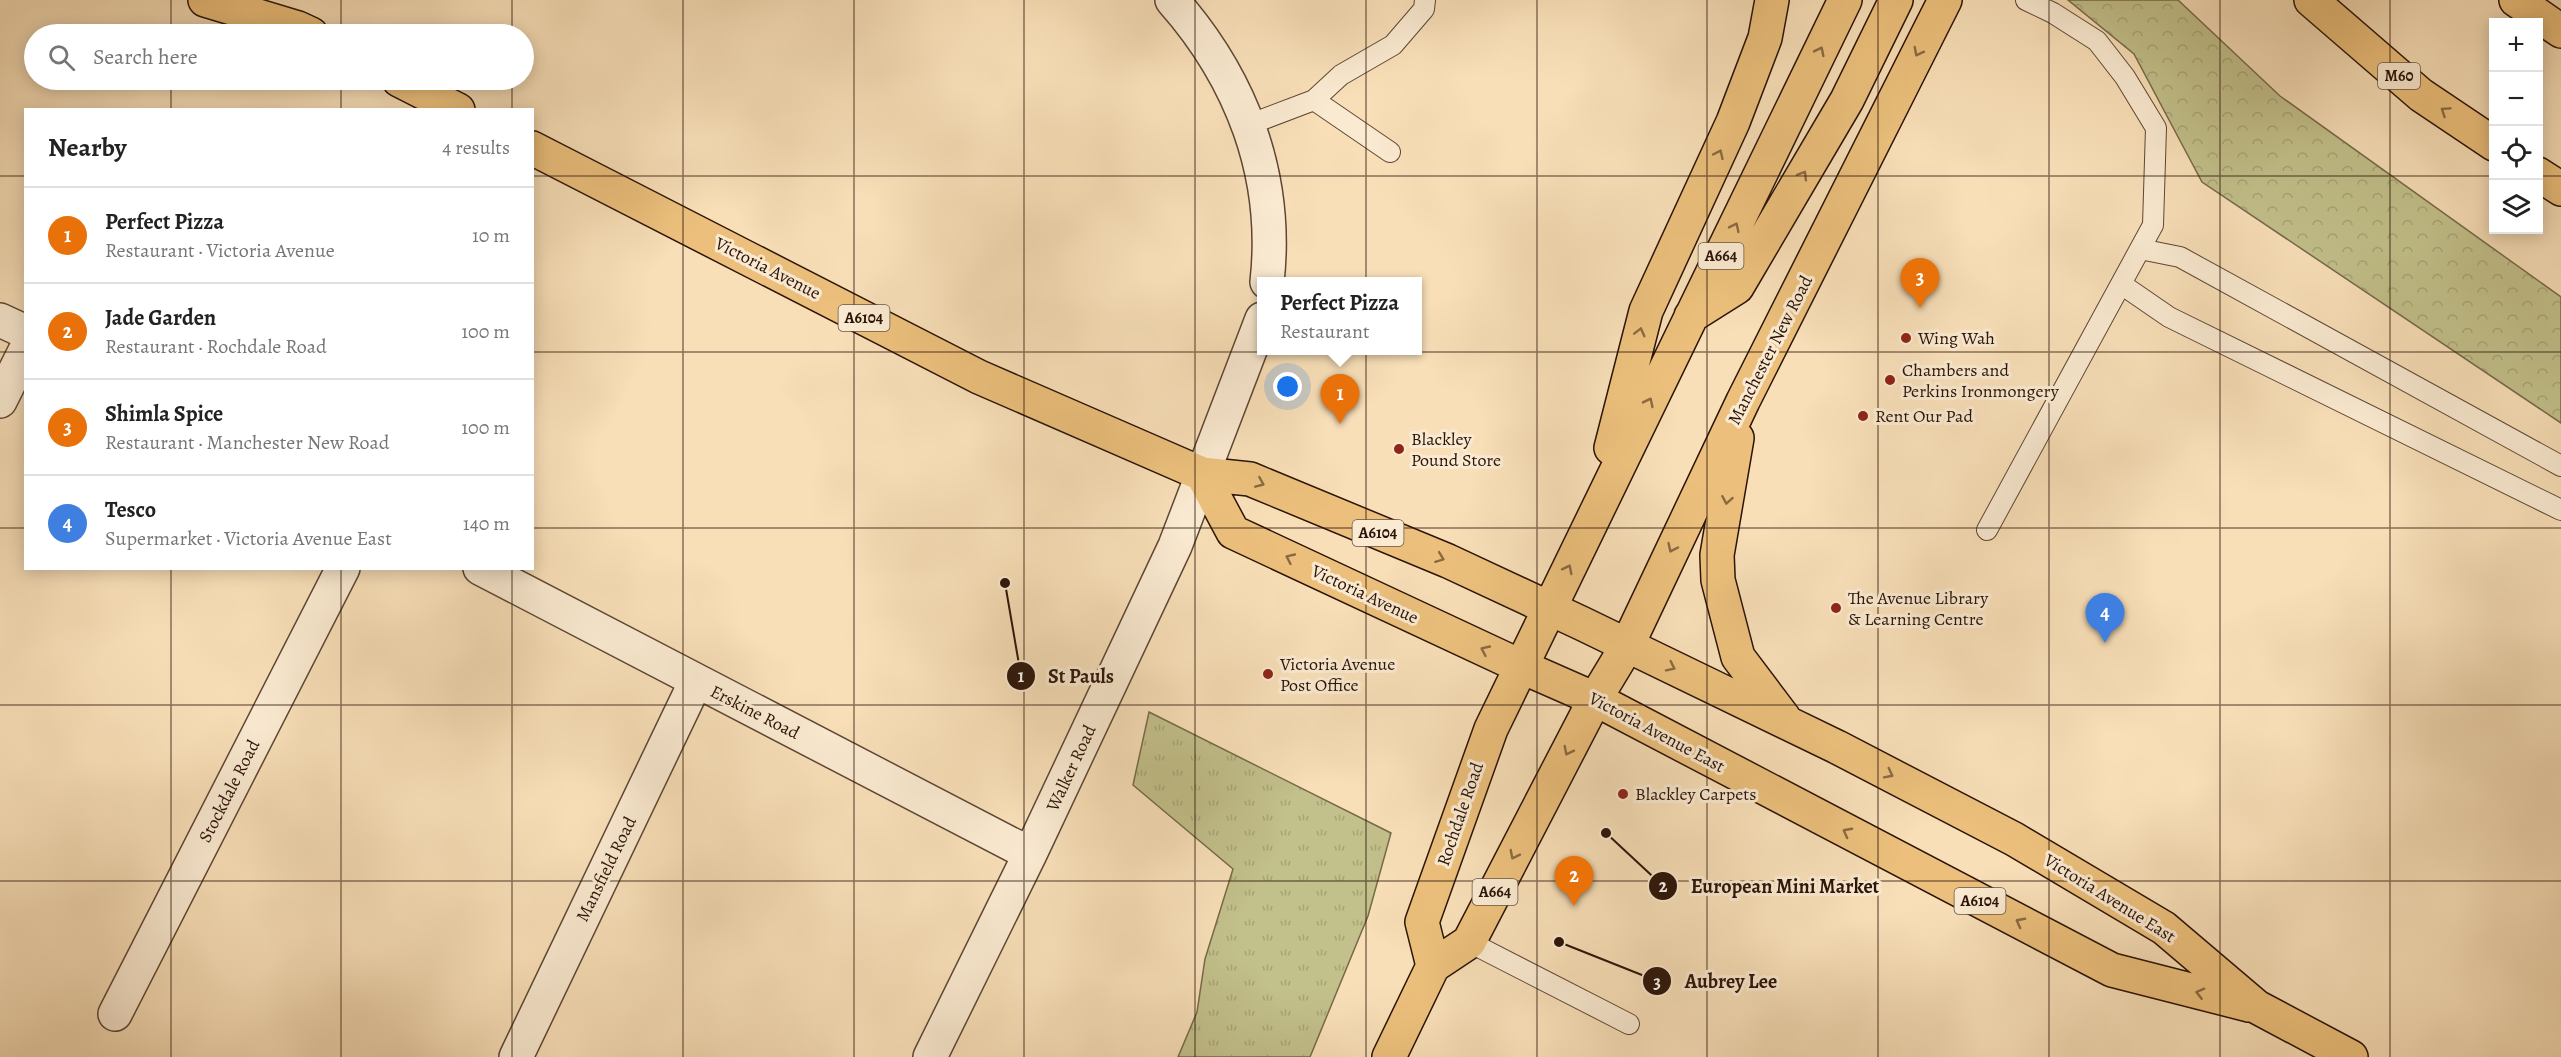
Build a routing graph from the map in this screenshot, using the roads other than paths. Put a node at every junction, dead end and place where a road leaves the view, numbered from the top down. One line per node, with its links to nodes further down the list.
1 (206, 0): 11 (main road)
2 (1172, 0): 16 (street)
3 (1425, 0): 14 (lane)
4 (1772, 0): 35 (main road, one-way to 4)
5 (1845, 0): 25 (main road, A664, one-way to 5)
6 (1896, 0): 25 (main road, one-way to 6)
7 (1945, 0): 31 (main road, Manchester New Road / A664, one-way to 31)
8 (2026, 0): 22 (lane)
9 (2311, 0): 17 (main road, M60, one-way to 9)
10 (2516, 0): 12 (main road)
11 (285, 24)
12 (2561, 31)
13 (419, 90): 15 (main road)
14 (1314, 100): 16 (lane); 19 (lane)
15 (454, 108)
16 (1248, 125): 23 (street)
17 (2489, 141)
18 (534, 149): 33 (main road, Victoria Avenue / A6104)
19 (1390, 152)
20 (2543, 177): 21 (main road)
21 (2561, 189)
22 (2140, 249): 24 (lane); 32 (lane)
23 (1267, 277)
24 (2121, 284): 34 (lane); 36 (lane)
25 (1691, 316): 35 (main road, A664, one-way to 25)
26 (0, 320): 27 (street)
27 (24, 331)
28 (1257, 332): 33 (street, Walker Road)
29 (24, 353): 30 (street)
30 (0, 401)
31 (1743, 401): 41 (main road, Manchester New Road / A664, one-way to 41); 46 (main road, one-way to 46)
32 (2561, 466)
33 (1202, 474): 39 (main road, Victoria Avenue / A6104, one-way to 39); 42 (main road, Victoria Avenue / A6104, one-way to 33); 47 (street, Walker Road)
34 (2561, 510)
35 (1596, 511): 39 (main road, A664, one-way to 35)
36 (1987, 530)
37 (342, 570): 51 (street, Stockdale Road)
38 (484, 570): 43 (street, Erskine Road)
39 (1549, 608): 40 (main road, Victoria Avenue / A6104); 42 (main road, A664)
40 (1581, 623): 41 (main road, Victoria Avenue East / A6104)
41 (1627, 646): 45 (main road, Manchester New Road / A664); 46 (main road, Victoria Avenue East / A6104, one-way to 46)
42 (1520, 666): 44 (main road, Victoria Avenue / A6104); 49 (main road, Rochdale Road / A664)
43 (696, 681): 47 (street, Erskine Road); 53 (street, Mansfield Road)
44 (1558, 682): 45 (main road, Victoria Avenue East / A6104)
45 (1595, 699): 48 (main road, A664, one-way to 48); 50 (main road, Victoria Avenue East / A6104, one-way to 45)
46 (1788, 724): 50 (main road, Victoria Avenue East / A6104, one-way to 50)
47 (1030, 854): 54 (street, Walker Road)
48 (1469, 942): 49 (main road, A664); 52 (lane)
49 (1433, 966): 55 (main road)
50 (2257, 1007): 56 (main road, A6104)
51 (115, 1014)
52 (1629, 1024)
53 (516, 1057)
54 (930, 1057)
55 (1389, 1057)
56 (2351, 1057)

